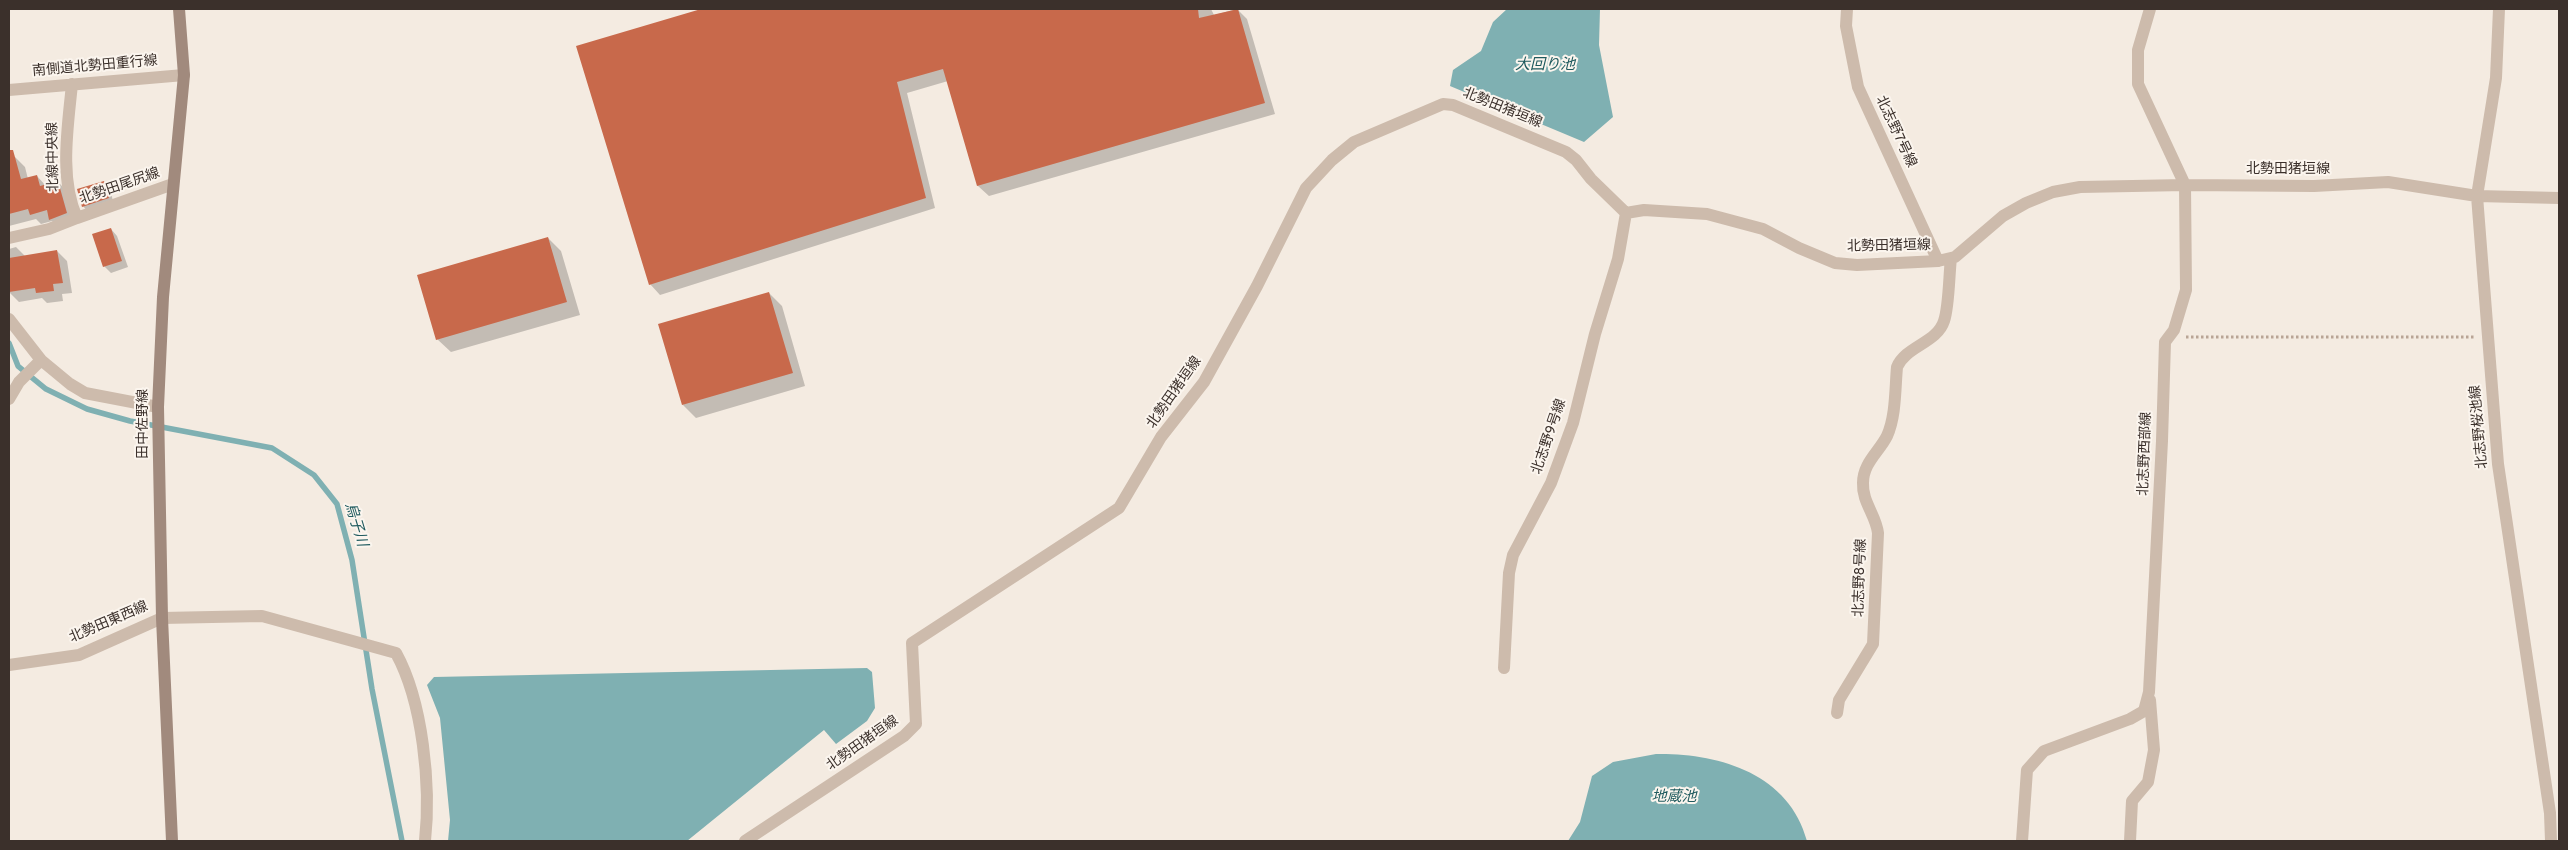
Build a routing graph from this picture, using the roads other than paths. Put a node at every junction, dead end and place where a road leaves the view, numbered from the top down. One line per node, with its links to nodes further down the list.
1 (179, 9): 5 (street, 田中佐野線)
2 (1847, 9): 15 (street, 北志野7号線)
3 (2150, 9): 9 (street, 北志野西部線)
4 (2499, 9): 10 (street, 北志野桜池線)
5 (184, 75): 6 (street, 南側道北勢田重行線); 8 (street, 田中佐野線)
6 (72, 84): 7 (street, 南側道北勢田重行線); 13 (street, 北線中央線)
7 (9, 90)
8 (173, 184): 13 (street, 北勢田尾尻線); 19 (street, 田中佐野線)
9 (2185, 185): 10 (street, 北勢田猪垣線); 15 (street, 北勢田猪垣線); 23 (street, 北志野西部線)
10 (2477, 196): 11 (street, 北勢田猪垣線); 30 (street, 北志野桜池線)
11 (2559, 198)
12 (1626, 213): 15 (street, 北勢田猪垣線); 22 (street, 北志野9号線); 27 (street, 北勢田猪垣線)
13 (77, 218): 14 (street)
14 (9, 238)
15 (1944, 260): 24 (street, 北志野8号線)
16 (9, 319): 17 (street)
17 (38, 363): 18 (street); 19 (street)
18 (9, 399)
19 (158, 409): 20 (street, 田中佐野線)
20 (162, 618): 21 (street, 北勢田東西線); 25 (street, 田中佐野線); 26 (street)
21 (9, 665)
22 (1504, 668)
23 (2149, 692): 28 (street, 北志野西部線); 29 (street)
24 (1837, 713)
25 (172, 841)
26 (425, 841)
27 (745, 841)
28 (2022, 841)
29 (2130, 841)
30 (2551, 841)

